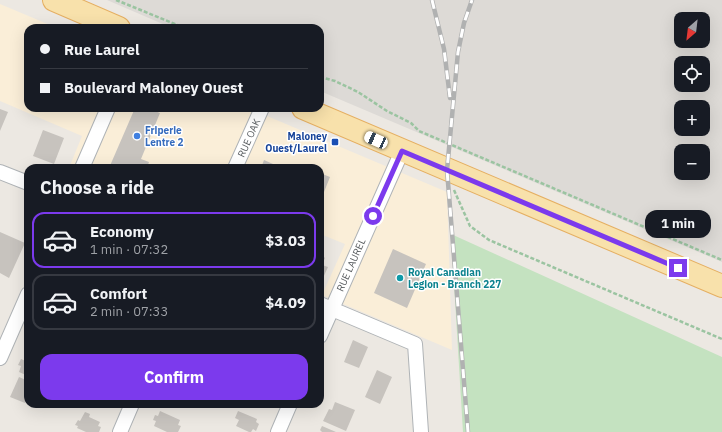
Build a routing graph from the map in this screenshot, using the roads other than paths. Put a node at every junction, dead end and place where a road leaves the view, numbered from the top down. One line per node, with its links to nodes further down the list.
1 (54, 0): 2 (main road)
2 (110, 24)
3 (106, 112): 7 (street)
4 (260, 112): 8 (street, RUE OAK)
5 (312, 112): 6 (main road)
6 (402, 151): 11 (main road); 13 (street, RUE LAUREL)
7 (84, 164)
8 (237, 164)
9 (0, 172): 10 (street)
10 (24, 181)
11 (722, 286)
12 (24, 303): 14 (street)
13 (326, 307): 19 (street)
14 (0, 358)
15 (130, 408): 17 (street)
16 (288, 408): 18 (street)
17 (120, 432)
18 (278, 432)
19 (421, 432)

